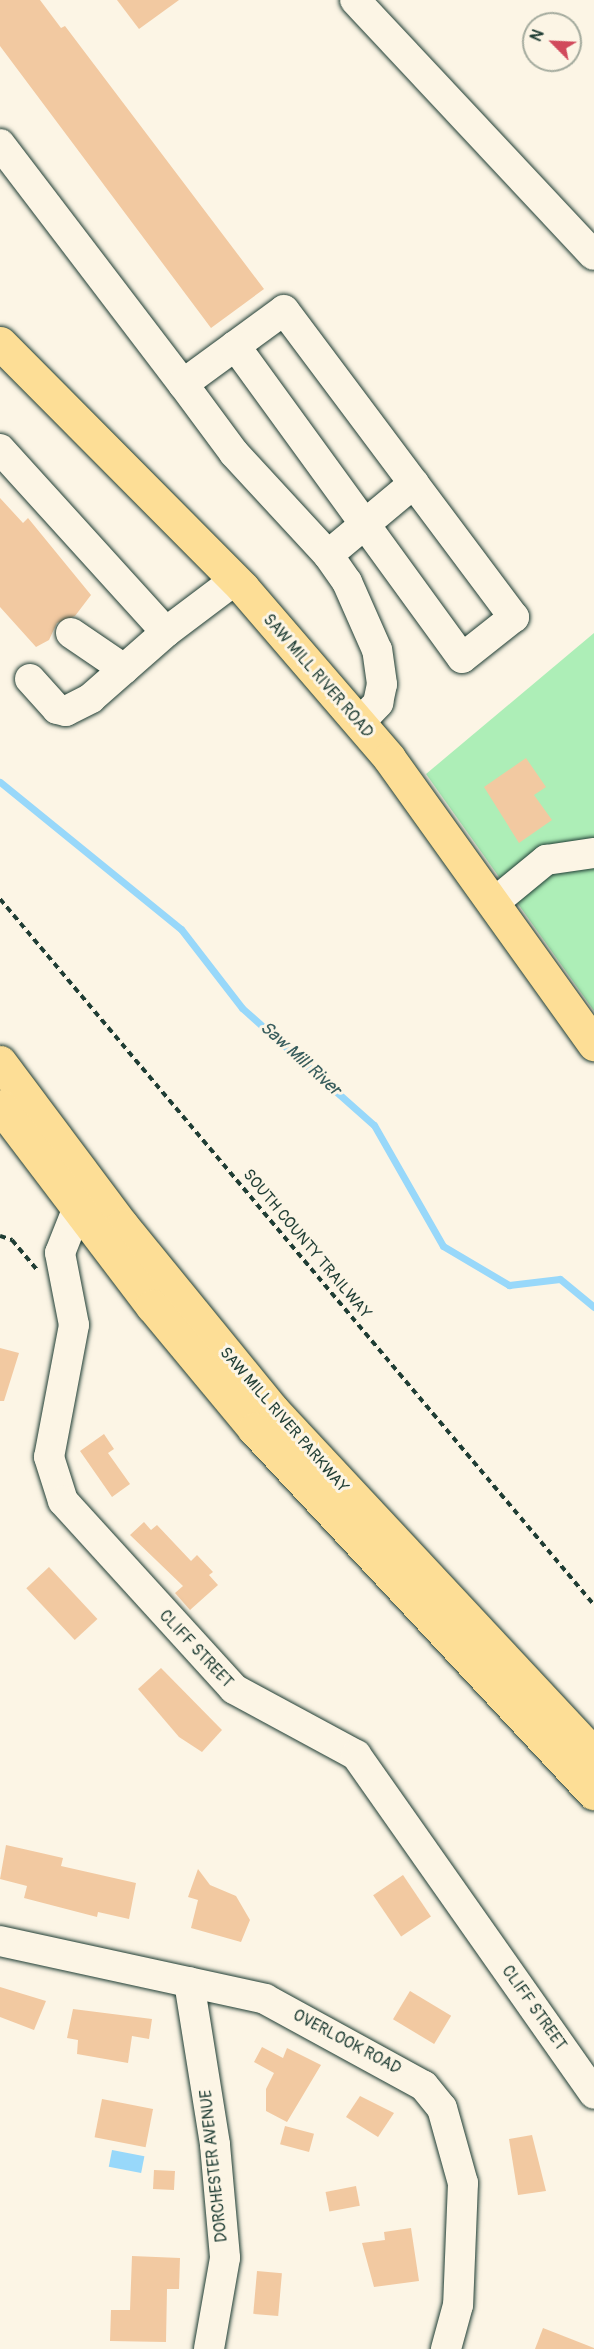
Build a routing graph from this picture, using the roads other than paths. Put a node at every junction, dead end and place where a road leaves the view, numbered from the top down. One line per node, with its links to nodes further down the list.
1 (355, 0): 3 (street)
2 (0, 144): 6 (street)
3 (594, 255)
4 (0, 343): 11 (main road, SAW MILL RIVER ROAD)
5 (235, 346): 6 (street); 8 (street); 9 (street)
6 (183, 384): 10 (street)
7 (0, 449): 12 (street)
8 (414, 483): 9 (street); 9 (street)
9 (363, 524): 10 (street)
10 (328, 555): 16 (street)
11 (235, 580): 12 (street); 16 (main road, SAW MILL RIVER ROAD)
12 (166, 632): 14 (street)
13 (71, 633): 14 (street)
14 (124, 669): 15 (street)
15 (30, 679)
16 (359, 723): 18 (main road, SAW MILL RIVER ROAD)
17 (594, 853): 18 (street)
18 (495, 901): 19 (main road, SAW MILL RIVER ROAD)
19 (594, 1044)
20 (0, 1062): 23 (main road, SAW MILL RIVER PARKWAY)
21 (0, 1106): 22 (main road, SAW MILL RIVER PARKWAY)
22 (77, 1210): 24 (main road, SAW MILL RIVER PARKWAY); 27 (street, CLIFF STREET)
23 (594, 1754)
24 (594, 1793)
25 (0, 1941): 26 (street, OVERLOOK ROAD)
26 (189, 1982): 28 (street, DORCHESTER AVENUE); 29 (street, OVERLOOK ROAD)
27 (594, 2094)
28 (209, 2349)
29 (446, 2349)

